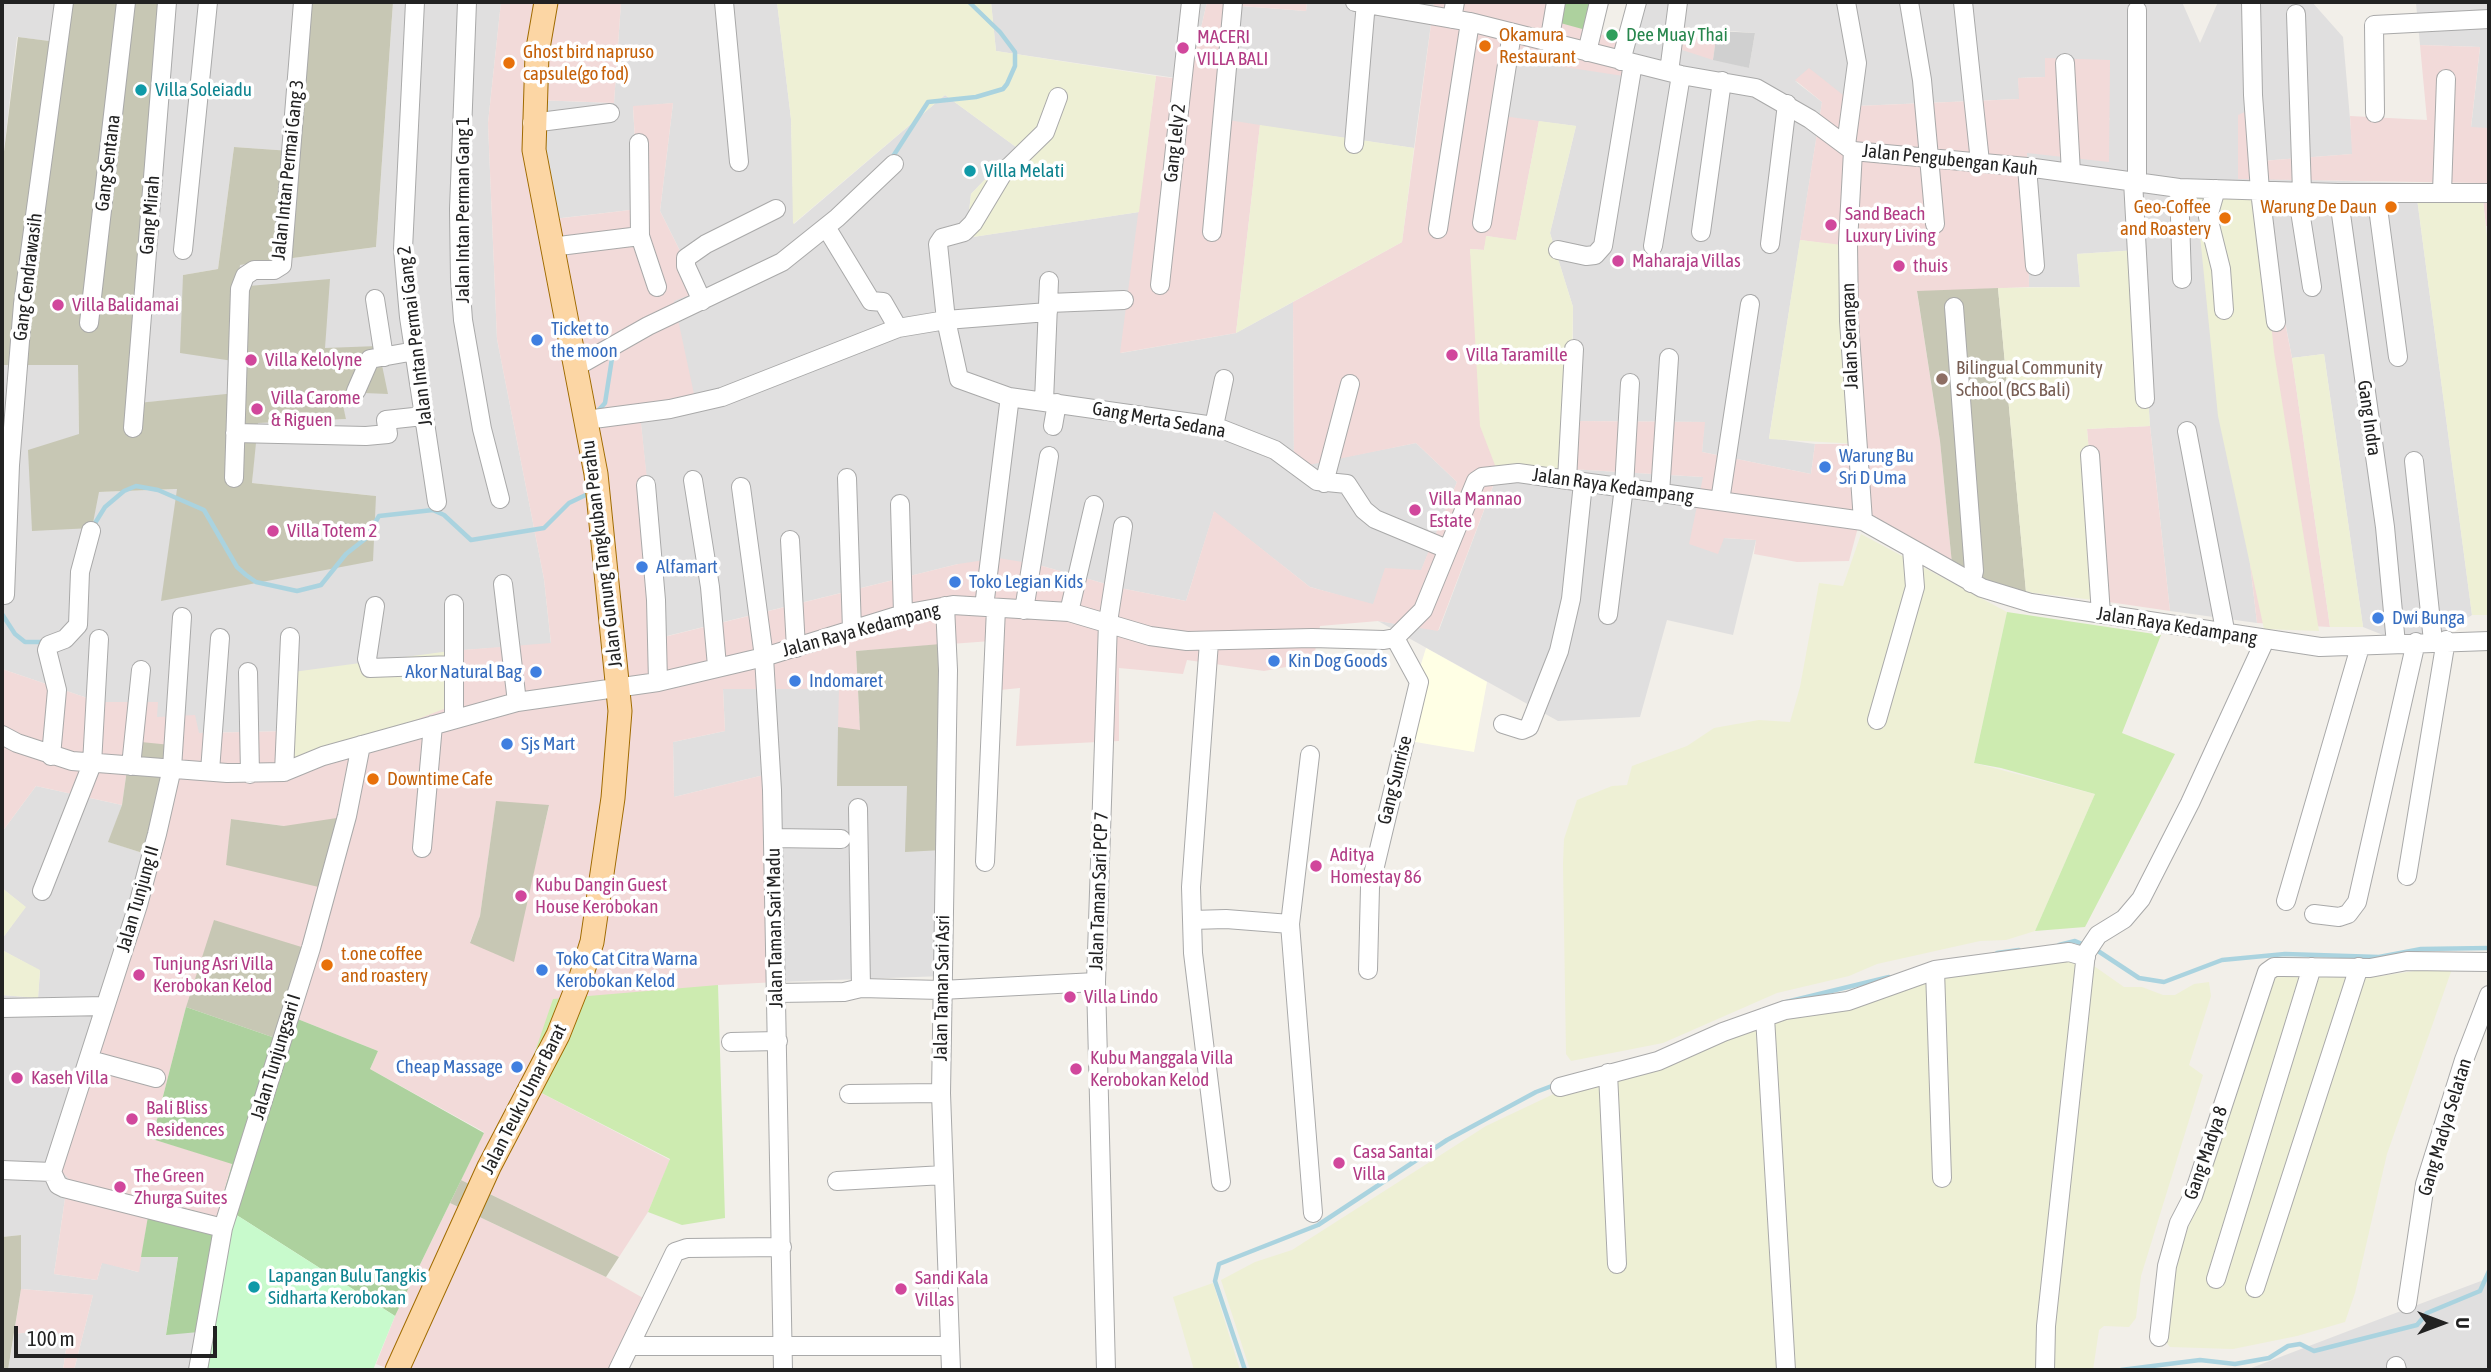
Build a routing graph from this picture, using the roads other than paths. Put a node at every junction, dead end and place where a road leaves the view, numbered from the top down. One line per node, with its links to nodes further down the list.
1 (64, 2): 132 (street, Gang Cendrawasih)
2 (126, 2): 85 (street, Gang Sentana)
3 (167, 2): 104 (street, Gang Mirah)
4 (208, 2): 68 (street)
5 (303, 2): 106 (street, Jalan Intan Permai Gang 3)
6 (415, 2): 88 (street, Jalan Intan Permai Gang 2)
7 (467, 2): 119 (street, Jalan Intan Perman Gang 1)
8 (546, 2): 38 (main road, Jalan Gunung Tangkuban Perahu)
9 (724, 2): 43 (street)
10 (1191, 2): 73 (street, Gang Lely 2)
11 (1225, 2): 12 (street)
12 (1233, 2): 62 (street)
13 (1362, 2): 23 (street, Jalan Pengubengan Kauh); 40 (street)
14 (1556, 2): 27 (street)
15 (1599, 2): 28 (street)
16 (1637, 2): 29 (street)
17 (1678, 2): 31 (street)
18 (1846, 2): 41 (street, Jalan Serangan)
19 (1909, 2): 42 (street)
20 (1963, 2): 44 (street)
21 (2251, 2): 51 (street)
22 (2137, 10): 48 (street)
23 (1459, 14): 26 (street, Jalan Pengubengan Kauh); 61 (street)
24 (2296, 14): 52 (street)
25 (2489, 19): 37 (street)
26 (1512, 33): 27 (street, Jalan Pengubengan Kauh); 58 (street)
27 (1549, 43): 28 (street, Jalan Pengubengan Kauh)
28 (1587, 52): 29 (street, Jalan Pengubengan Kauh)
29 (1627, 62): 31 (street, Jalan Pengubengan Kauh); 69 (street)
30 (2065, 62): 47 (street)
31 (1675, 73): 33 (street, Jalan Pengubengan Kauh); 66 (street)
32 (2446, 79): 53 (street)
33 (1722, 81): 35 (street, Jalan Pengubengan Kauh); 63 (street)
34 (1058, 97): 83 (street, Gang Merta Sedana)
35 (1787, 104): 41 (street, Jalan Pengubengan Kauh); 65 (street)
36 (610, 113): 38 (street)
37 (2375, 113)
38 (532, 123): 67 (main road, Jalan Gunung Tangkuban Perahu)
39 (639, 143): 64 (street)
40 (1354, 144)
41 (1849, 148): 42 (street, Jalan Pengubengan Kauh); 124 (street, Jalan Serangan)
42 (1931, 157): 44 (street, Jalan Pengubengan Kauh); 59 (street)
43 (739, 162)
44 (1980, 162): 46 (street, Jalan Pengubengan Kauh)
45 (894, 164): 60 (street)
46 (2027, 167): 47 (street, Jalan Pengubengan Kauh); 70 (street)
47 (2071, 173): 48 (street, Jalan Pengubengan Kauh)
48 (2135, 182): 49 (street, Jalan Pengubengan Kauh); 97 (street)
49 (2179, 188): 50 (street, Jalan Pengubengan Kauh); 71 (street)
50 (2216, 189): 51 (street, Jalan Pengubengan Kauh); 82 (street)
51 (2260, 191): 52 (street, Jalan Pengubengan Kauh); 84 (street)
52 (2300, 192): 54 (street, Jalan Pengubengan Kauh); 75 (street)
53 (2442, 192): 55 (street, Jalan Pengubengan Kauh); 56 (street, Jalan Pengubengan Kauh)
54 (2338, 193): 55 (street, Jalan Pengubengan Kauh); 154 (street, Gang Indra)
55 (2376, 193): 90 (street)
56 (2489, 193)
57 (776, 209): 78 (street)
58 (1482, 223)
59 (1935, 224)
60 (826, 227): 78 (street); 86 (street)
61 (1438, 229)
62 (1212, 232)
63 (1701, 232)
64 (640, 236): 67 (street); 74 (street)
65 (1770, 244)
66 (1653, 246)
67 (551, 247): 92 (main road, Jalan Gunung Tangkuban Perahu)
68 (183, 250)
69 (1558, 250)
70 (2035, 266)
71 (2182, 279)
72 (1049, 281): 81 (street)
73 (1160, 285)
74 (657, 287)
75 (2312, 287)
76 (375, 299): 89 (street)
77 (1125, 300): 81 (street)
78 (702, 301): 92 (street)
79 (1751, 304): 120 (street)
80 (1954, 307): 130 (street)
81 (1048, 308): 83 (street); 98 (street)
82 (2224, 310)
83 (946, 320): 86 (street); 98 (street, Gang Merta Sedana)
84 (2276, 322)
85 (89, 323)
86 (898, 328): 101 (street)
87 (1574, 349): 113 (street)
88 (415, 351): 89 (street); 100 (street, Jalan Intan Permai Gang 2)
89 (384, 357): 96 (street)
90 (2398, 357)
91 (1670, 358): 118 (street)
92 (574, 368): 101 (main road, Jalan Gunung Tangkuban Perahu)
93 (1224, 379): 103 (street)
94 (1630, 383): 117 (street)
95 (1350, 384): 114 (street)
96 (356, 391)
97 (2146, 399)
98 (1050, 402): 102 (street); 103 (street, Gang Merta Sedana)
99 (1009, 404): 136 (street)
100 (423, 416): 106 (street); 121 (street, Jalan Intan Permai Gang 2)
101 (586, 420): 163 (main road, Jalan Gunung Tangkuban Perahu)
102 (1053, 426)
103 (1214, 426): 114 (street, Gang Merta Sedana)
104 (133, 428)
105 (2187, 430): 145 (street)
106 (235, 433): 110 (street, Jalan Intan Permai Gang 3)
107 (2090, 455): 140 (street)
108 (1049, 456): 137 (street)
109 (2414, 461): 151 (street)
110 (234, 478)
111 (847, 478): 144 (street)
112 (693, 481): 159 (street)
113 (1575, 481): 117 (street, Jalan Raya Kedampang); 128 (street, Jalan Raya Kedampang); 167 (street)
114 (1324, 482): 128 (street, Gang Merta Sedana)
115 (646, 485): 162 (street)
116 (741, 486): 157 (street, Jalan Taman Sari Madu)
117 (1624, 487): 118 (street, Jalan Raya Kedampang); 141 (street)
118 (1660, 493): 120 (street, Jalan Raya Kedampang)
119 (500, 499)
120 (1720, 501): 124 (street, Jalan Raya Kedampang)
121 (437, 502)
122 (900, 505): 139 (street)
123 (1094, 505): 138 (street)
124 (1863, 521): 129 (street, Jalan Raya Kedampang)
125 (1123, 526): 143 (street, Jalan Taman Sari PCP 7)
126 (91, 531): 172 (street)
127 (790, 540): 156 (street)
128 (1447, 549): 148 (street, Jalan Raya Kedampang)
129 (1912, 549): 130 (street, Jalan Raya Kedampang); 166 (street)
130 (1971, 583): 140 (street, Jalan Raya Kedampang)
131 (503, 584): 164 (street)
132 (5, 595)
133 (454, 604): 158 (street)
134 (375, 606): 158 (street)
135 (945, 606): 136 (street, Jalan Raya Kedampang); 139 (street, Jalan Raya Kedampang); 198 (street, Jalan Taman Sari Asri)
136 (990, 608): 137 (street, Jalan Raya Kedampang); 183 (street)
137 (1024, 610): 138 (street, Jalan Raya Kedampang)
138 (1069, 612): 143 (street, Jalan Raya Kedampang)
139 (903, 614): 144 (street, Jalan Raya Kedampang)
140 (2101, 614): 145 (street, Jalan Raya Kedampang)
141 (1608, 615)
142 (182, 617): 175 (street, Jalan Tunjung II)
143 (1108, 622): 153 (street, Jalan Raya Kedampang); 196 (street, Jalan Taman Sari PCP 7)
144 (852, 630): 156 (street, Jalan Raya Kedampang)
145 (2225, 630): 150 (street, Jalan Raya Kedampang)
146 (290, 637): 177 (street)
147 (220, 638): 176 (street)
148 (1395, 638): 153 (street, Jalan Raya Kedampang); 194 (street, Gang Sunrise)
149 (99, 639): 173 (street)
150 (2265, 640): 155 (street, Jalan Raya Kedampang); 190 (street)
151 (2432, 641): 152 (street, Jalan Raya Kedampang); 154 (street, Jalan Raya Kedampang); 184 (street); 187 (street)
152 (2489, 641)
153 (1209, 642): 188 (street)
154 (2396, 644): 155 (street, Jalan Raya Kedampang)
155 (2360, 647): 186 (street)
156 (796, 648): 157 (street, Jalan Raya Kedampang)
157 (764, 657): 159 (street, Jalan Raya Kedampang); 180 (street, Jalan Taman Sari Madu)
158 (453, 665): 165 (street)
159 (717, 666): 162 (street, Jalan Raya Kedampang)
160 (141, 670): 174 (street)
161 (248, 673): 178 (street)
162 (658, 682): 163 (street, Jalan Raya Kedampang)
163 (618, 690): 164 (street, Jalan Gunung Tangkuban Perahu); 230 (main road, Jalan Teuku Umar Barat)
164 (517, 702): 165 (street, Jalan Gunung Tangkuban Perahu)
165 (454, 719): 168 (street, Jalan Gunung Tangkuban Perahu)
166 (1877, 720)
167 (1503, 724)
168 (433, 725): 170 (street, Jalan Gunung Tangkuban Perahu); 182 (street)
169 (2, 734): 172 (street, Jalan Gunung Tangkuban Perahu)
170 (360, 746): 177 (street, Jalan Gunung Tangkuban Perahu); 219 (street, Jalan Tunjungsari I)
171 (1310, 755): 189 (street)
172 (51, 756): 173 (street, Jalan Gunung Tangkuban Perahu)
173 (92, 764): 174 (street, Jalan Gunung Tangkuban Perahu); 185 (street)
174 (131, 766): 175 (street, Jalan Gunung Tangkuban Perahu)
175 (172, 768): 176 (street, Jalan Gunung Tangkuban Perahu); 201 (street, Jalan Tunjung II)
176 (210, 771): 178 (street, Jalan Gunung Tangkuban Perahu)
177 (284, 772): 178 (street, Jalan Gunung Tangkuban Perahu)
178 (250, 774)
179 (858, 807): 197 (street)
180 (773, 838): 181 (street); 199 (street, Jalan Taman Sari Madu)
181 (841, 839)
182 (422, 848)
183 (985, 862)
184 (2407, 876)
185 (42, 891)
186 (2286, 901)
187 (2314, 914)
188 (1192, 920): 189 (street); 217 (street)
189 (1290, 924): 218 (street)
190 (2089, 951): 195 (street); 236 (street)
191 (2489, 962): 193 (street)
192 (2312, 967): 193 (street); 222 (street); 225 (street, Gang Madya 8)
193 (2359, 967): 223 (street)
194 (1368, 970)
195 (1935, 970): 203 (street); 215 (street)
196 (1096, 982): 198 (street); 234 (street, Jalan Taman Sari PCP 7)
197 (861, 988): 198 (street); 199 (street)
198 (941, 990): 210 (street, Jalan Taman Sari Asri)
199 (777, 993): 204 (street, Jalan Taman Sari Madu)
200 (2489, 995): 224 (street, Gang Madya Selatan)
201 (105, 1006): 202 (street); 206 (street, Jalan Tunjung II)
202 (2, 1007)
203 (1765, 1017): 207 (street); 235 (street)
204 (778, 1041): 205 (street); 220 (street, Jalan Taman Sari Madu)
205 (731, 1042)
206 (90, 1060): 208 (street); 213 (street, Jalan Tunjung II)
207 (1608, 1073): 209 (street); 221 (street)
208 (156, 1078)
209 (1560, 1087)
210 (941, 1093): 211 (street); 214 (street, Jalan Taman Sari Asri)
211 (849, 1094)
212 (2, 1170): 213 (street)
213 (52, 1172): 219 (street)
214 (944, 1175): 216 (street); 228 (street, Jalan Taman Sari Asri)
215 (1942, 1178)
216 (838, 1181)
217 (1221, 1182)
218 (1313, 1213)
219 (223, 1228): 229 (street, Jalan Tunjungsari I)
220 (782, 1247): 226 (street); 227 (street, Jalan Taman Sari Madu)
221 (1617, 1264)
222 (2216, 1279)
223 (2255, 1288)
224 (2407, 1304)
225 (2160, 1338)
226 (631, 1346): 227 (street); 231 (street)
227 (782, 1346): 228 (street); 232 (street, Jalan Taman Sari Madu)
228 (950, 1346): 233 (street, Jalan Taman Sari Asri)
229 (198, 1370)
230 (397, 1370)
231 (618, 1370)
232 (783, 1370)
233 (951, 1370)
234 (1106, 1370)
235 (1786, 1370)
236 (2045, 1370)

